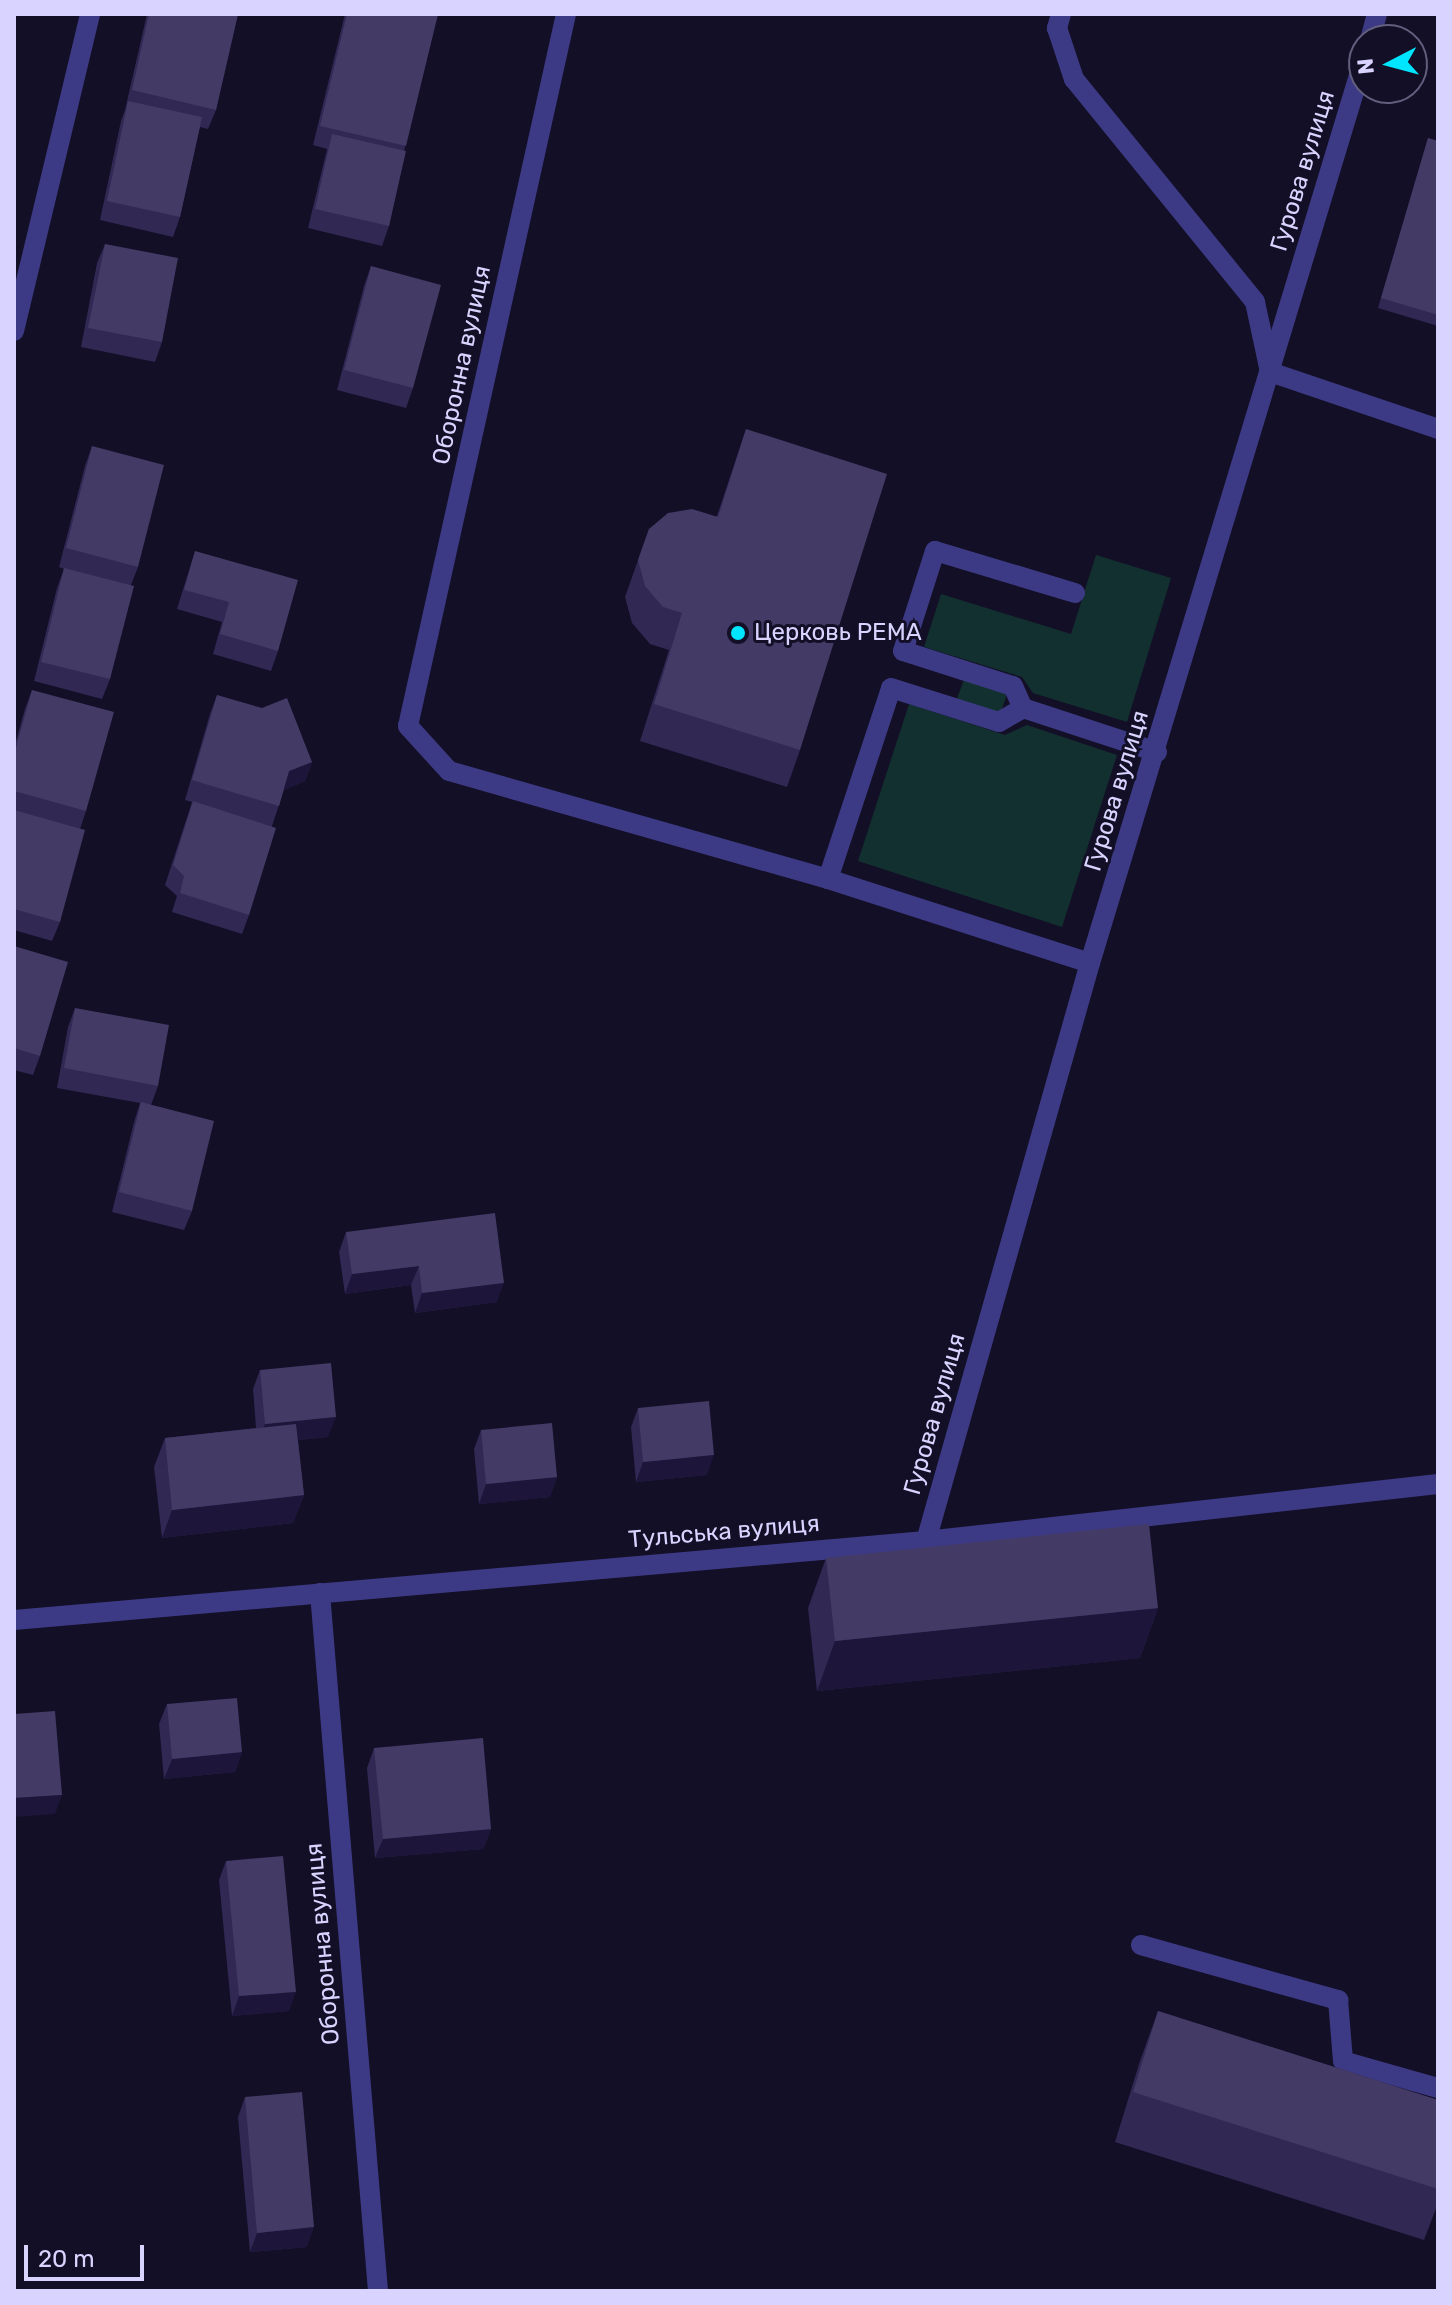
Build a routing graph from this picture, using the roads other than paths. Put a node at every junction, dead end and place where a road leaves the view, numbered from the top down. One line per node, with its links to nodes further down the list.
1 (90, 14): 5 (street)
2 (566, 14): 11 (street, Оборонна вулиця)
3 (1061, 14): 6 (street)
4 (1350, 104): 6 (street, Гурова вулиця)
5 (14, 331)
6 (1270, 372): 7 (street); 10 (street, Гурова вулиця)
7 (1438, 429)
8 (1075, 593): 9 (street)
9 (1023, 708): 10 (street); 11 (street)
10 (1157, 752): 12 (street, Гурова вулиця)
11 (828, 879): 12 (street)
12 (1090, 963): 14 (street, Гурова вулиця)
13 (1438, 1484): 14 (street, Тульська вулиця)
14 (926, 1541): 15 (street, Тульська вулиця)
15 (320, 1593): 16 (street, Тульська вулиця); 19 (street, Оборонна вулиця)
16 (14, 1620)
17 (1141, 1945): 18 (street)
18 (1438, 2088)
19 (378, 2291)

